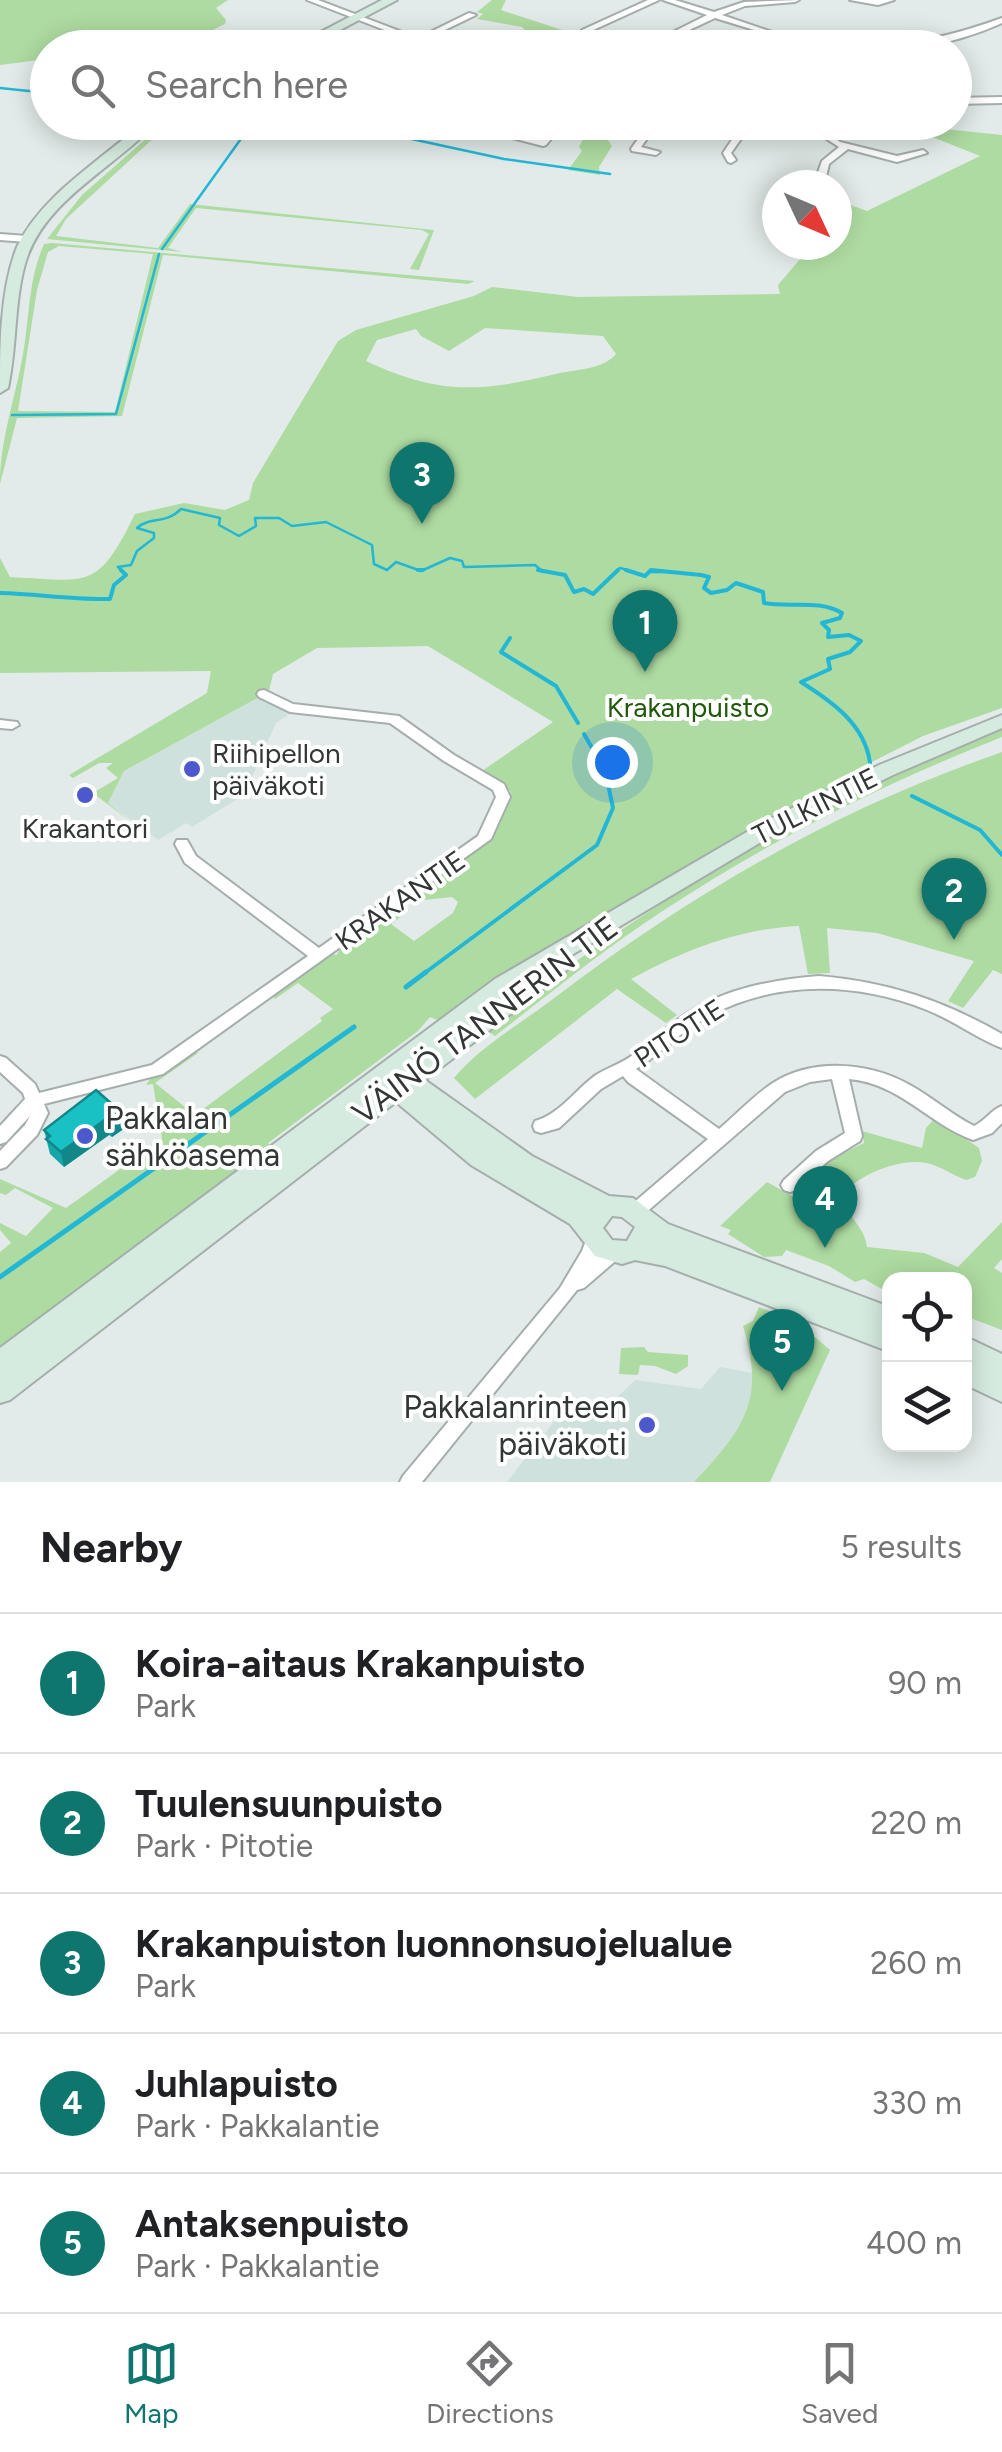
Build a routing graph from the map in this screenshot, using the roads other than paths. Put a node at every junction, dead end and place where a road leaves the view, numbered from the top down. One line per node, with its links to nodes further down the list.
1 (311, 0): 11 (street)
2 (391, 0): 11 (main road)
3 (655, 0): 16 (street)
4 (667, 0): 10 (street)
5 (794, 0): 8 (street); 10 (street)
6 (854, 0): 7 (street)
7 (890, 0)
8 (796, 12)
9 (472, 15): 15 (street)
10 (714, 15): 17 (street); 18 (street)
11 (354, 16): 13 (main road); 14 (street)
12 (1002, 20): 19 (street)
13 (329, 30)
14 (390, 30)
15 (441, 30)
16 (586, 30)
17 (682, 30)
18 (762, 30)
19 (972, 32)
20 (1002, 100): 21 (street)
21 (972, 101)
22 (131, 140): 32 (main road)
23 (642, 140): 27 (street)
24 (734, 140): 29 (street)
25 (835, 140): 26 (street)
26 (845, 146): 28 (street); 30 (street)
27 (656, 152)
28 (924, 153)
29 (731, 160)
30 (823, 170)
31 (0, 237): 32 (street)
32 (27, 240): 33 (main road)
33 (0, 388)
34 (264, 694): 38 (street, KRAKANTIE)
35 (1002, 721): 37 (main road, TULKINTIE)
36 (182, 844): 38 (street)
37 (635, 906): 43 (main road, VÄINÖ TANNERIN TIE)
38 (320, 956): 44 (street, KRAKANTIE)
39 (1002, 1042): 41 (street, PITOTIE)
40 (0, 1062): 44 (street)
41 (626, 1068): 46 (street, PITOTIE); 48 (street)
42 (839, 1072): 45 (street); 48 (street); 50 (street)
43 (395, 1082): 52 (main road); 58 (main road, VÄINÖ TANNERIN TIE); 62 (main road, VÄINÖ TANNERIN TIE)
44 (35, 1100): 47 (street); 49 (street)
45 (1002, 1113)
46 (541, 1126)
47 (0, 1137)
48 (720, 1138): 51 (street)
49 (0, 1162)
50 (790, 1186)
51 (643, 1217): 52 (main road); 52 (main road); 53 (main road)
52 (608, 1235): 53 (main road); 63 (street)
53 (751, 1277): 54 (main road)
54 (808, 1299): 55 (main road); 56 (main road)
55 (882, 1318)
56 (882, 1336)
57 (972, 1352): 59 (main road)
58 (0, 1364)
59 (1002, 1367)
60 (972, 1374): 61 (main road)
61 (1002, 1390)
62 (0, 1391)
63 (410, 1482)

